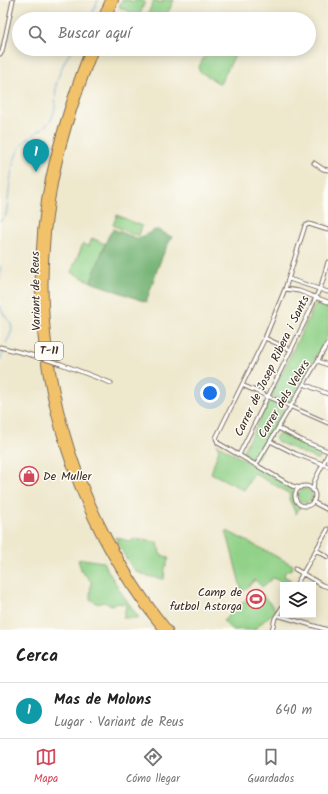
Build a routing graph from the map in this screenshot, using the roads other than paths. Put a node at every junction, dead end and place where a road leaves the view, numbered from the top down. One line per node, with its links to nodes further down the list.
1 (13, 0): 6 (street)
2 (108, 0): 4 (highway)
3 (115, 0): 5 (highway)
4 (104, 12)
5 (110, 12)
6 (0, 54)
7 (86, 56): 55 (highway, Variant de Reus / T-11)
8 (92, 56): 51 (highway, Variant de Reus / T-11)
9 (314, 163): 10 (street)
10 (328, 170)
11 (328, 230): 13 (street)
12 (328, 262): 14 (street, Carrer de Josep Ribera i Sants)
13 (289, 279): 14 (street); 15 (street)
14 (320, 288): 16 (street); 17 (street, Carrer de Josep Ribera i Sants)
15 (286, 289): 17 (street); 19 (street)
16 (328, 292)
17 (316, 298): 18 (street); 22 (street, Carrer de Josep Ribera i Sants)
18 (328, 302)
19 (265, 338): 22 (street); 27 (street)
20 (328, 343): 23 (street, Carrer dels Velers)
21 (0, 347): 25 (street, bridge)
22 (291, 350): 29 (street, Carrer de Josep Ribera i Sants)
23 (318, 361): 24 (street); 26 (street, Carrer dels Velers)
24 (328, 365)
25 (111, 383)
26 (304, 384): 28 (street); 30 (street, Carrer dels Velers)
27 (242, 385): 29 (street); 35 (street)
28 (328, 394)
29 (267, 397): 30 (street); 35 (street, Carrer de Josep Ribera i Sants)
30 (290, 407): 31 (street); 32 (street, Carrer dels Velers)
31 (328, 423)
32 (278, 428): 33 (street, Carrer dels Velers); 34 (street)
33 (270, 441): 36 (street); 37 (street, Carrer dels Velers)
34 (328, 453): 36 (street)
35 (239, 455): 37 (street)
36 (323, 464): 38 (street); 39 (street)
37 (256, 465): 40 (street)
38 (328, 466)
39 (316, 476): 41 (street); 43 (street)
40 (292, 486): 42 (street); 44 (street)
41 (307, 487): 42 (street); 43 (street)
42 (300, 488): 44 (street)
43 (313, 491): 45 (street)
44 (296, 492): 45 (street)
45 (313, 502): 46 (street)
46 (328, 510)
47 (328, 529): 48 (street)
48 (316, 550): 49 (street); 52 (street)
49 (328, 557)
50 (294, 569): 52 (street)
51 (126, 570): 60 (highway, Variant de Reus / T-11); 61 (highway)
52 (302, 573): 53 (street); 54 (street)
53 (298, 582)
54 (328, 587)
55 (143, 605): 58 (highway); 59 (highway, Variant de Reus / T-11)
56 (280, 610): 57 (street)
57 (277, 615): 62 (street); 63 (street)
58 (158, 630)
59 (163, 630)
60 (169, 630)
61 (173, 630)
62 (272, 630)
63 (328, 630)

